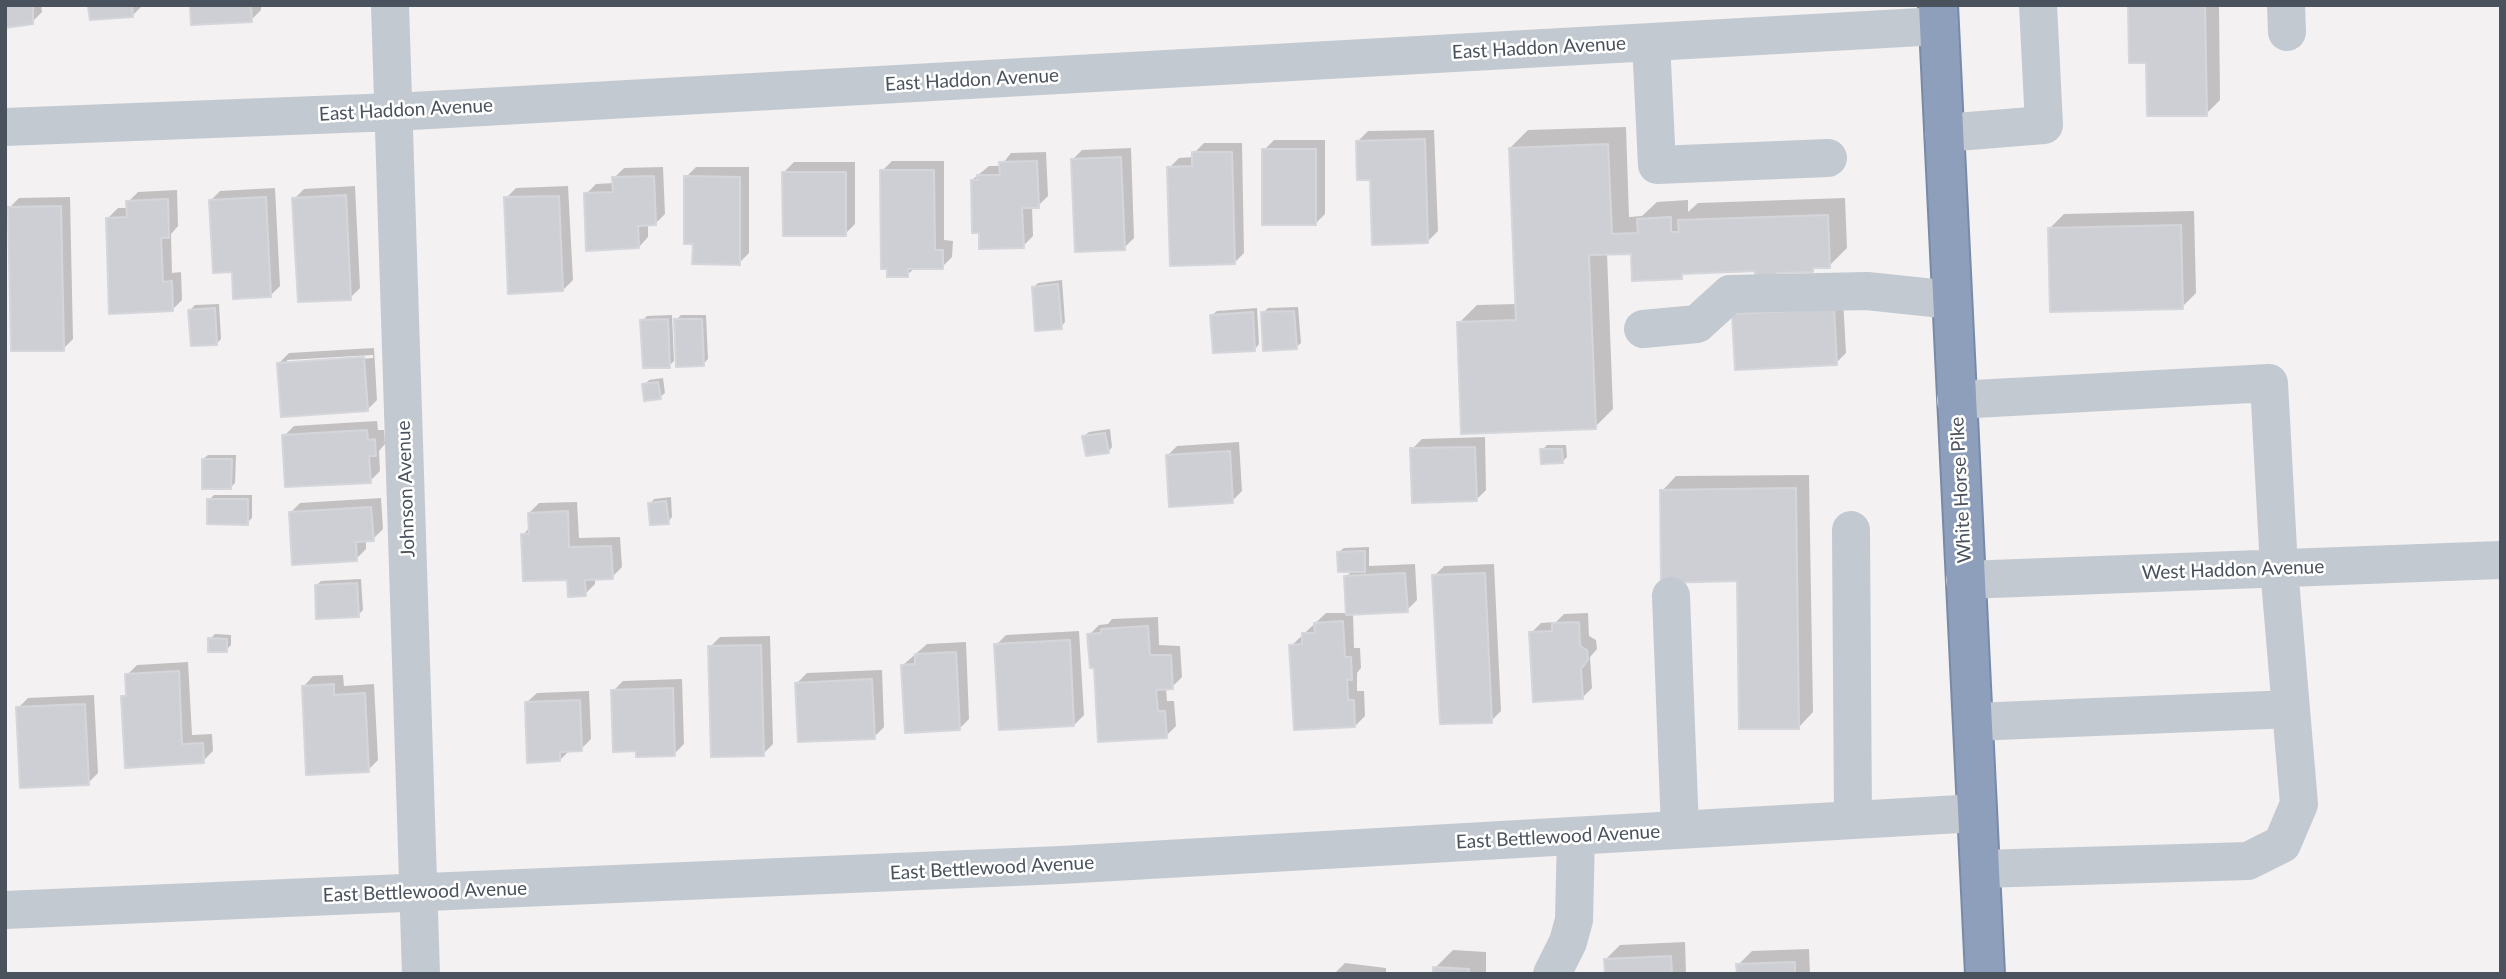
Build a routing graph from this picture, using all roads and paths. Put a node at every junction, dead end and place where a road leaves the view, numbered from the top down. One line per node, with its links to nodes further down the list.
1 (390, 5): 5 (street, Johnson Avenue)
2 (2038, 5): 7 (street)
3 (1939, 16): 4 (street, East Haddon Avenue); 7 (highway, White Horse Pike)
4 (1651, 42): 5 (street, East Haddon Avenue); 8 (street)
5 (394, 112): 6 (street, East Haddon Avenue); 24 (street, Johnson Avenue)
6 (5, 127)
7 (1944, 133): 9 (highway, White Horse Pike)
8 (1828, 158)
9 (1952, 300): 10 (street); 11 (highway, White Horse Pike)
10 (1643, 329)
11 (1956, 400): 14 (street); 15 (highway, White Horse Pike)
12 (1851, 530): 20 (street)
13 (2501, 560): 14 (street, West Haddon Avenue)
14 (2279, 568): 15 (street, West Haddon Avenue); 17 (street)
15 (1965, 580): 18 (highway, White Horse Pike)
16 (1671, 596): 21 (street)
17 (2291, 709): 18 (street); 23 (street)
18 (1973, 722): 19 (highway, White Horse Pike)
19 (1977, 813): 20 (street, East Bettlewood Avenue); 23 (highway, White Horse Pike)
20 (1853, 820): 21 (street, East Bettlewood Avenue)
21 (1680, 830): 22 (street, East Bettlewood Avenue)
22 (1576, 836): 24 (street, East Bettlewood Avenue); 27 (street)
23 (1980, 869): 28 (highway, White Horse Pike)
24 (418, 893): 25 (street, East Bettlewood Avenue); 26 (street, Johnson Avenue)
25 (5, 910)
26 (421, 974)
27 (1552, 974)
28 (1985, 974)

